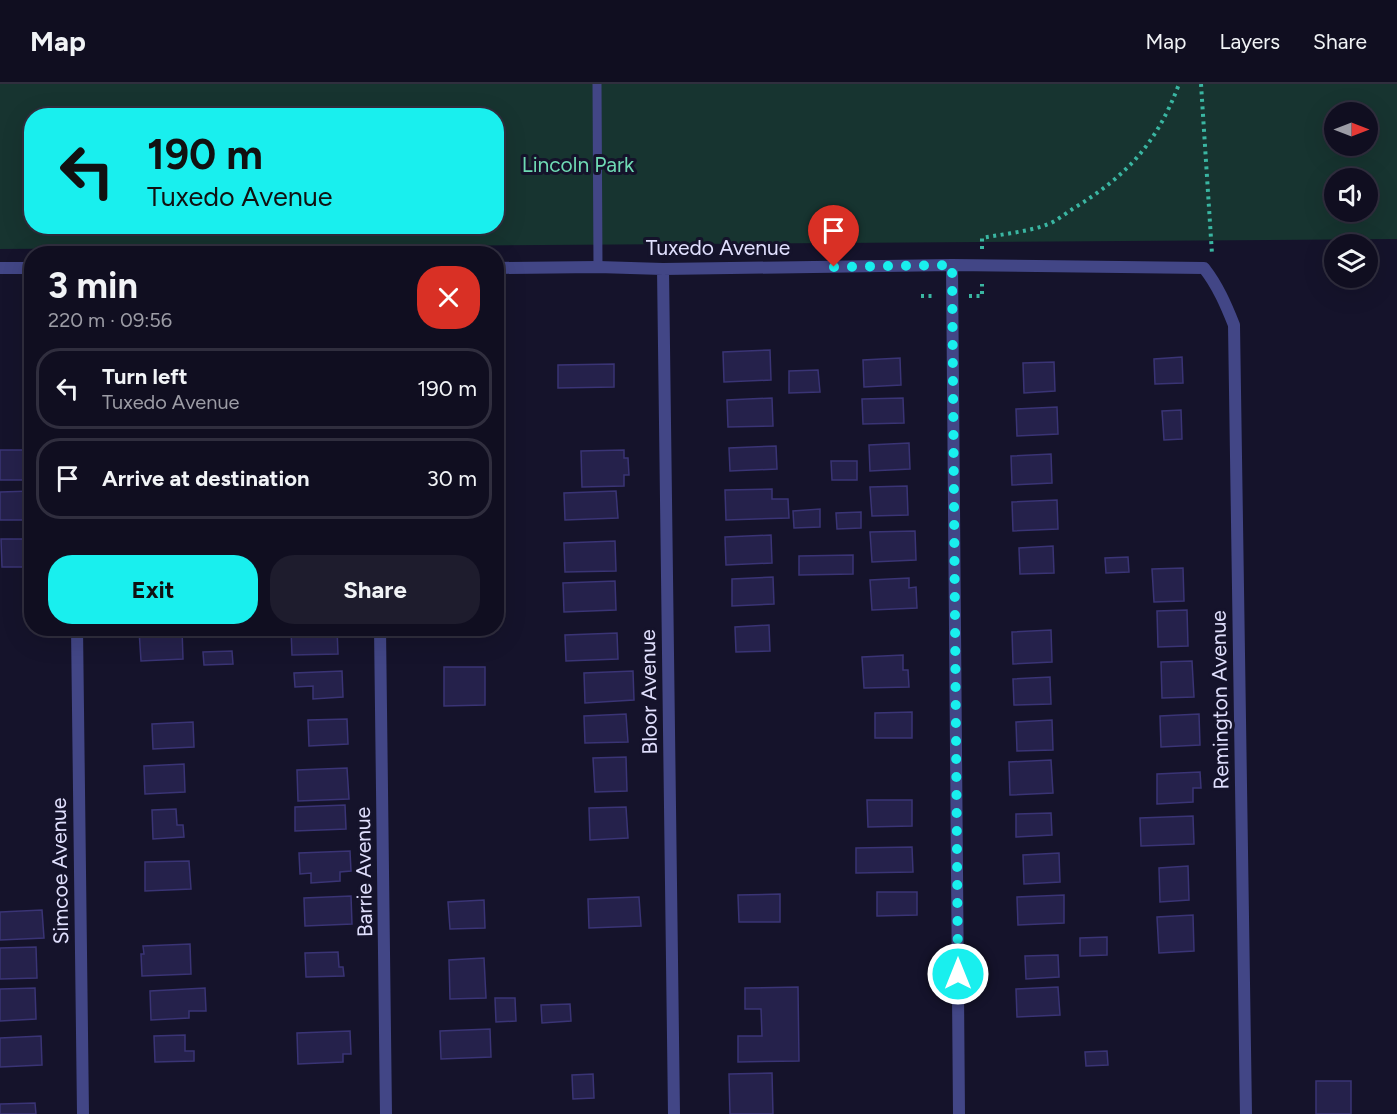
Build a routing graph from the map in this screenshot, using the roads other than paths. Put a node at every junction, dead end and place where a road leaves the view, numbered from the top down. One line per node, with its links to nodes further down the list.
1 (597, 84): 3 (lane)
2 (952, 265): 7 (street, Tuxedo Avenue); 8 (street, Tuxedo Avenue); 14 (street)
3 (598, 267): 6 (street, Tuxedo Avenue); 7 (street, Tuxedo Avenue)
4 (0, 268): 5 (street)
5 (24, 268)
6 (504, 268)
7 (663, 269): 13 (street, Bloor Avenue)
8 (1217, 289): 15 (street, Remington Avenue)
9 (77, 636): 11 (street, Simcoe Avenue)
10 (380, 636): 12 (street, Barrie Avenue)
11 (83, 1114)
12 (386, 1114)
13 (674, 1114)
14 (959, 1114)
15 (1246, 1114)

